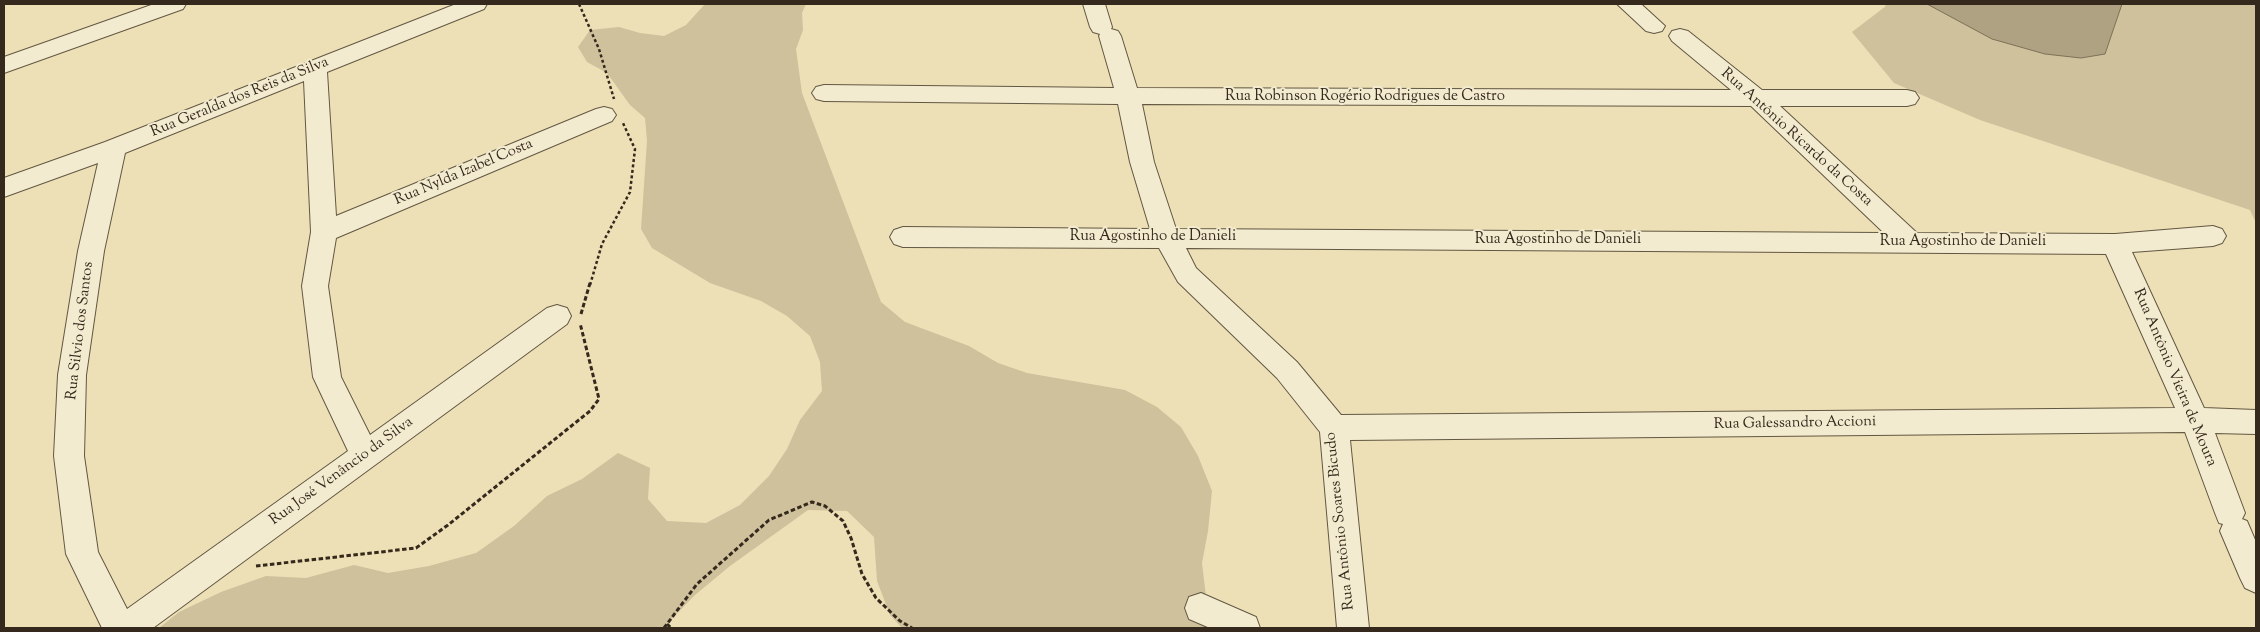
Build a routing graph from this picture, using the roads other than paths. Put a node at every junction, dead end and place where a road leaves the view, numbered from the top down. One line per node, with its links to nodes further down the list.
1 (175, 4): 5 (street)
2 (476, 4): 9 (street, Rua Geralda dos Reis da Silva)
3 (1094, 4): 11 (street, Rua Antônio Soares Bicudo)
4 (1628, 4): 6 (street)
5 (131, 11): 8 (street)
6 (1654, 26)
7 (1680, 36): 12 (street, Rua Antônio Ricardo da Costa)
8 (4, 65)
9 (315, 68): 15 (street, Rua Geralda dos Reis da Silva); 17 (street)
10 (824, 93): 11 (street, Rua Robinson Rogério Rodrigues de Castro)
11 (1128, 96): 12 (street, Rua Robinson Rogério Rodrigues de Castro); 20 (street, Rua Antônio Soares Bicudo)
12 (1756, 98): 13 (street, Rua Robinson Rogério Rodrigues de Castro); 21 (street, Rua Antônio Ricardo da Costa)
13 (1907, 98)
14 (604, 115): 17 (street, Rua Nylda Izabel Costa)
15 (114, 148): 16 (street, Rua Geralda dos Reis da Silva); 30 (street, Rua Silvio dos Santos)
16 (4, 188)
17 (324, 232): 27 (street)
18 (2213, 236): 22 (street, Rua Agostinho de Danieli)
19 (903, 237): 20 (street, Rua Agostinho de Danieli)
20 (1166, 237): 21 (street, Rua Agostinho de Danieli); 26 (street, Rua Antônio Soares Bicudo)
21 (1910, 242): 22 (street, Rua Agostinho de Danieli)
22 (2116, 244): 24 (street, Rua Antônio Vieira de Moura)
23 (557, 316): 27 (street, Rua José Venâncio da Silva)
24 (2195, 420): 25 (street, Rua Galessandro Accioni); 26 (street, Rua Galessandro Accioni); 28 (street, Rua Antônio Vieira de Moura)
25 (2256, 422)
26 (1334, 428): 33 (street, Rua Antônio Soares Bicudo)
27 (365, 456): 31 (street, Rua José Venâncio da Silva)
28 (2256, 578)
29 (1201, 608): 32 (street)
30 (119, 628)
31 (126, 628)
32 (1244, 628)
33 (1352, 628)

